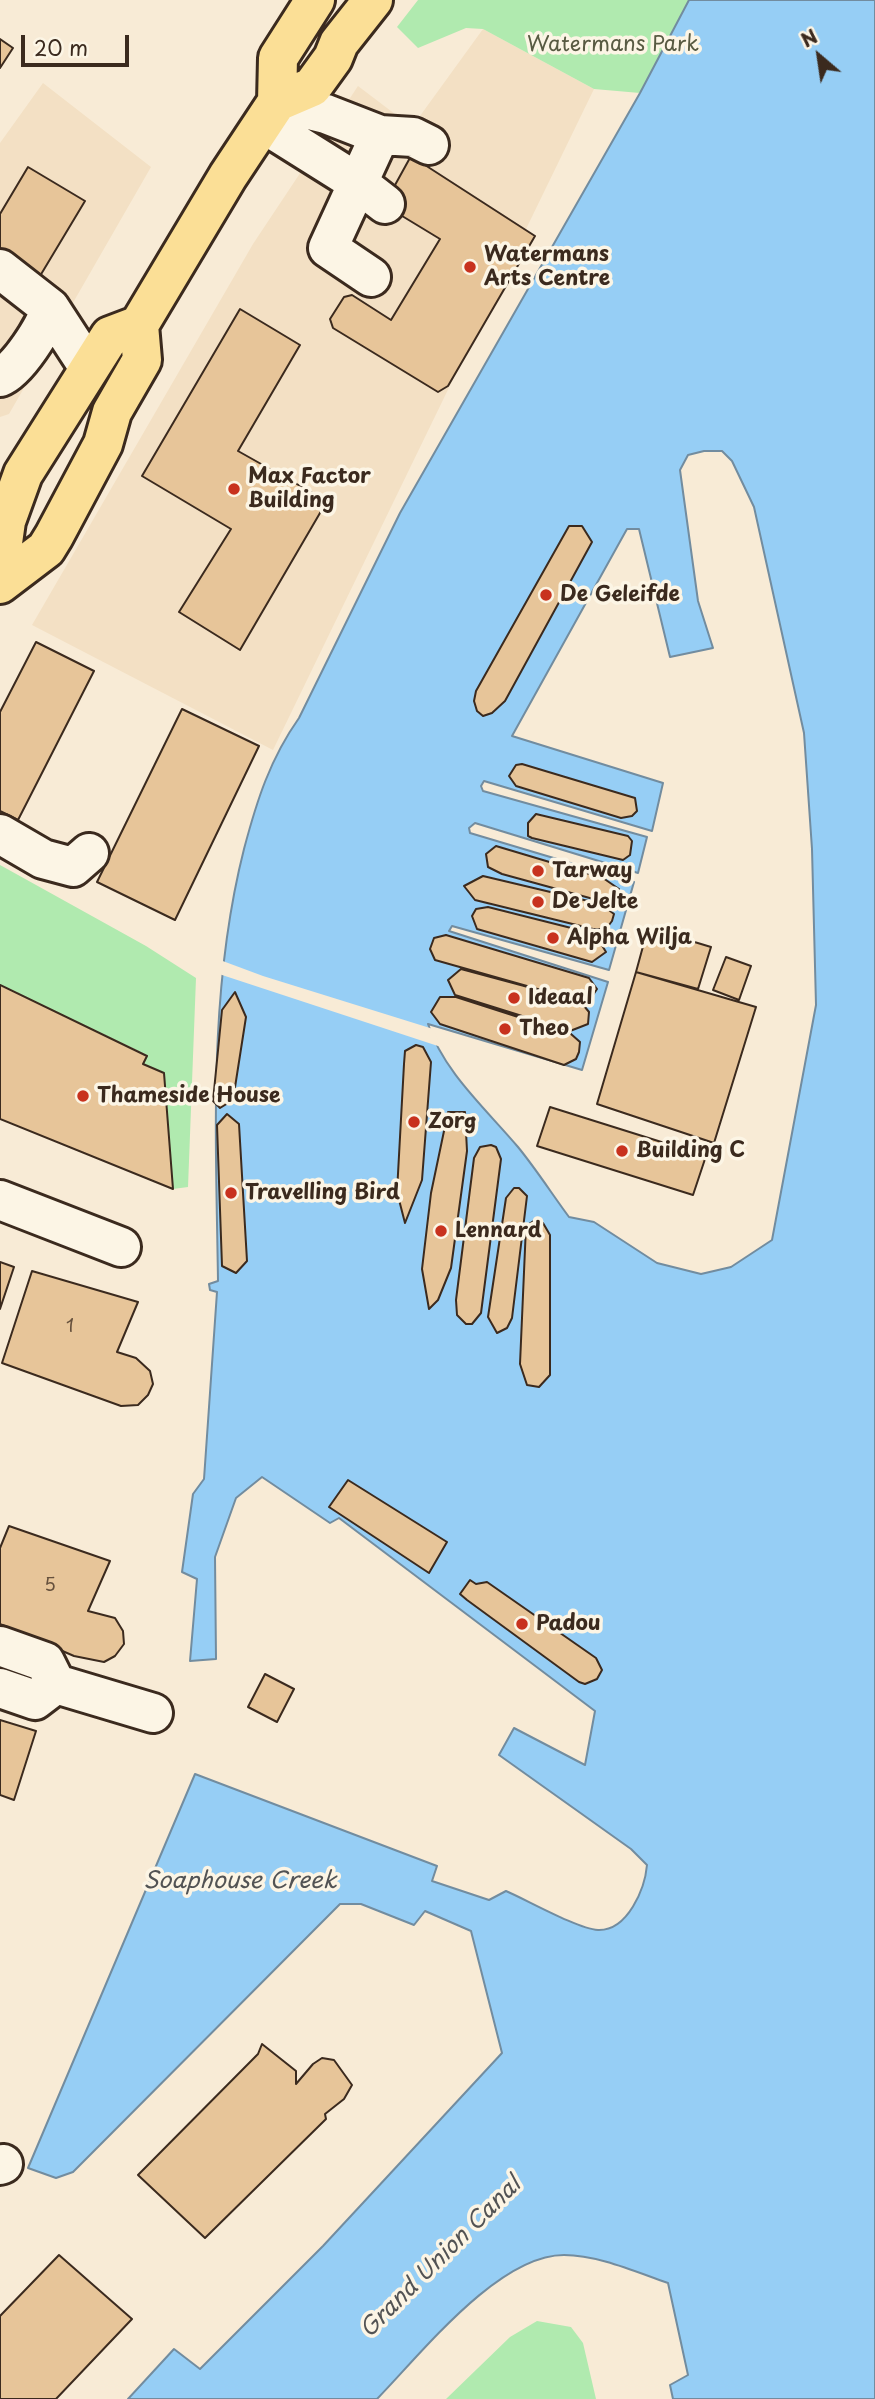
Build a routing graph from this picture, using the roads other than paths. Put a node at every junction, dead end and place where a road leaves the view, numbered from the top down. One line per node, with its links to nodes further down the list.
1 (315, 0): 3 (main road)
2 (373, 0): 3 (main road)
3 (271, 113): 4 (street); 6 (street); 10 (main road)
4 (380, 135): 5 (street); 6 (street)
5 (429, 145)
6 (372, 193): 8 (street)
7 (0, 268): 9 (street)
8 (371, 277)
9 (50, 308): 11 (street); 12 (street)
10 (139, 325): 11 (main road); 13 (main road)
11 (89, 368): 14 (main road)
12 (0, 377)
13 (67, 507): 14 (main road); 16 (main road)
14 (3, 519): 15 (main road)
15 (0, 564)
16 (0, 584)
17 (0, 834): 18 (street)
18 (89, 853)
19 (0, 1200): 20 (street)
20 (121, 1247)
21 (0, 1646): 22 (street)
22 (57, 1684): 23 (street); 24 (street)
23 (0, 1688)
24 (153, 1713)

